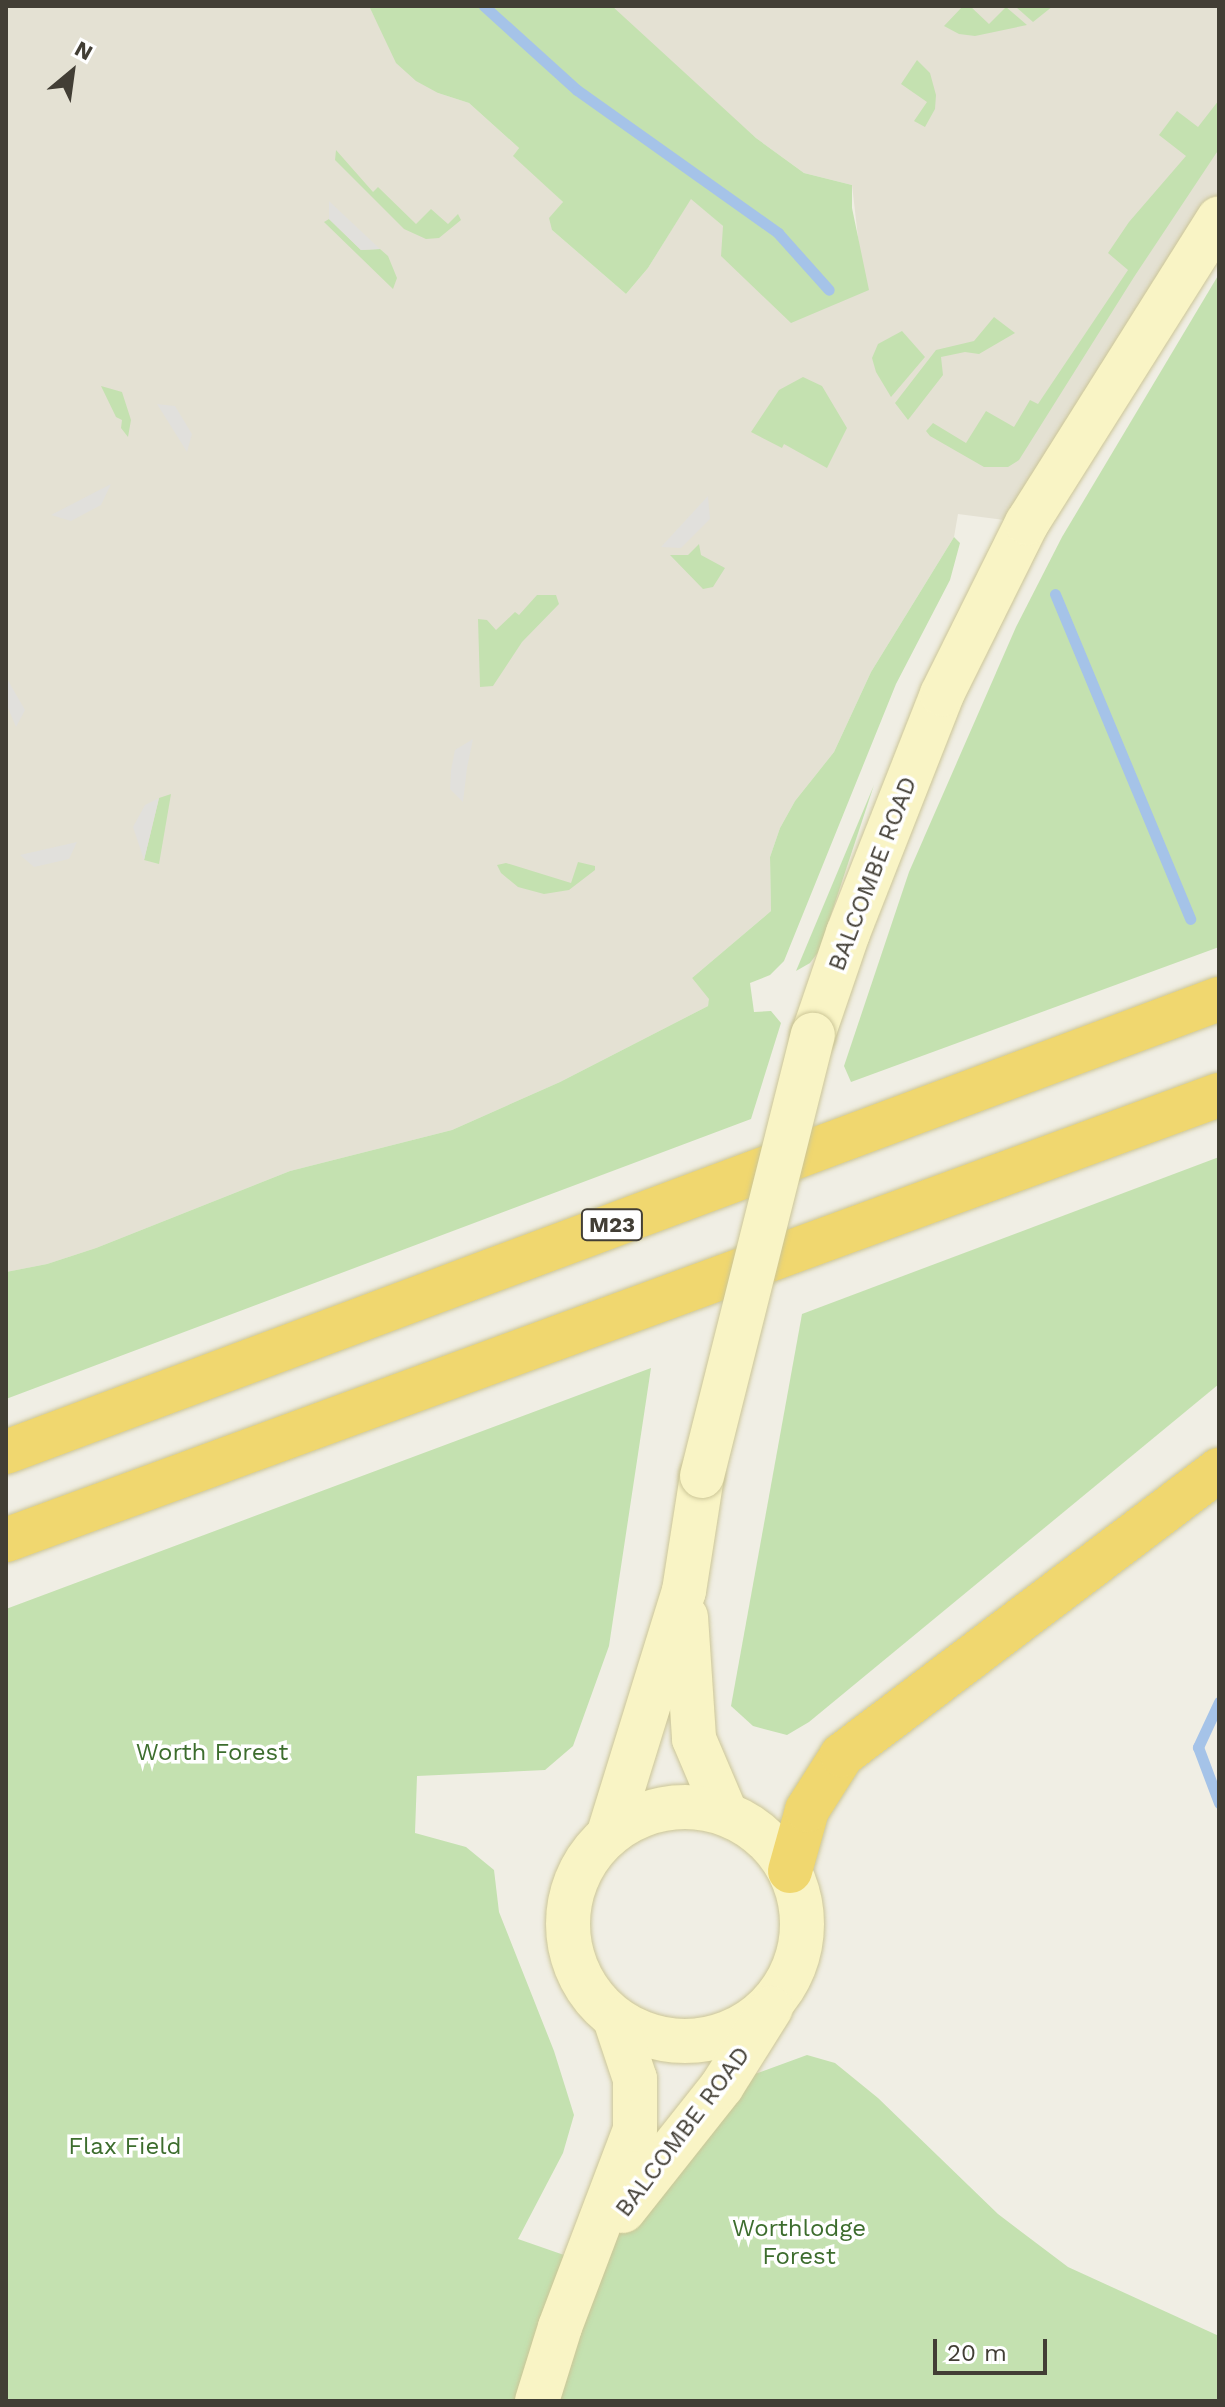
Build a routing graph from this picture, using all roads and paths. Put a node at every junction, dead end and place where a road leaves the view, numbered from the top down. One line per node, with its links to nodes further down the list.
1 (1219, 218): 7 (main road, BALCOMBE ROAD, bridge)
2 (1219, 999): 4 (highway, M23)
3 (1219, 1095): 6 (highway)
4 (6, 1452)
5 (1219, 1470): 10 (highway)
6 (6, 1540)
7 (684, 1591): 8 (main road, BALCOMBE ROAD); 9 (main road, BALCOMBE ROAD)
8 (725, 1812): 9 (main road); 10 (main road)
9 (609, 1833): 12 (main road)
10 (790, 1871): 11 (main road)
11 (776, 1999): 12 (main road); 13 (main road, BALCOMBE ROAD)
12 (615, 2019): 13 (main road, BALCOMBE ROAD)
13 (587, 2263): 14 (main road, BALCOMBE ROAD)
14 (537, 2401)

